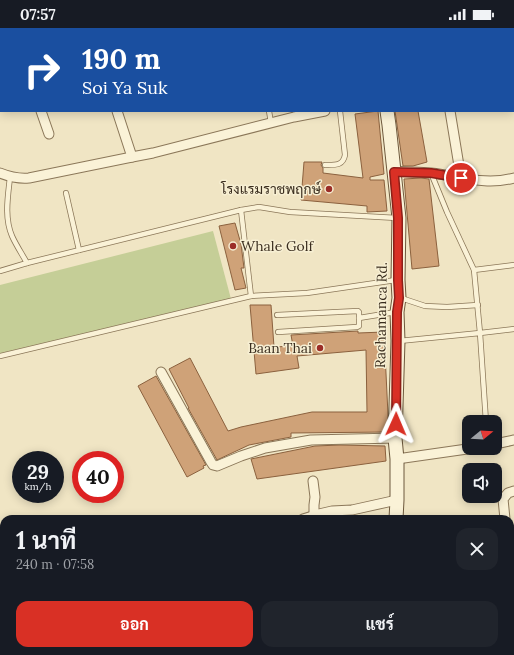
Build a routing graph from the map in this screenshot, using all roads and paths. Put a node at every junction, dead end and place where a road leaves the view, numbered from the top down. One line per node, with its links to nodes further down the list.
1 (41, 112): 10 (street)
2 (117, 112): 11 (street)
3 (269, 112): 9 (lane)
4 (312, 112): 8 (street)
5 (340, 112): 12 (lane)
6 (387, 112): 13 (street, Rachamanca Rd.)
7 (450, 112): 17 (street)
8 (293, 114): 9 (street)
9 (271, 123): 11 (street)
10 (49, 134)
11 (132, 157): 16 (street)
12 (326, 165)
13 (394, 172): 15 (street); 21 (street, Rachamanca Rd.)
14 (0, 173): 16 (street)
15 (431, 173): 17 (street); 25 (lane)
16 (10, 177): 23 (lane)
17 (461, 178): 18 (street)
18 (514, 178)
19 (66, 193): 22 (lane)
20 (241, 210): 21 (lane); 22 (lane); 28 (lane)
21 (398, 218): 27 (street, Rachamanca Rd.)
22 (79, 250): 23 (lane)
23 (27, 263): 26 (lane)
24 (514, 265): 25 (lane)
25 (474, 270): 30 (lane)
26 (0, 271)
27 (398, 280): 28 (lane); 29 (street, Rachamanca Rd.)
28 (251, 296): 38 (lane)
29 (399, 298): 30 (lane); 31 (street, Rachamanca Rd.)
30 (478, 305): 36 (lane)
31 (397, 312): 33 (lane); 37 (street, Rachamanca Rd.)
32 (277, 315): 33 (lane)
33 (359, 318): 35 (lane)
34 (514, 329): 36 (lane)
35 (278, 332)
36 (480, 333): 37 (lane); 40 (lane)
37 (398, 341): 41 (street, Rachamanca Rd.)
38 (0, 356)
39 (161, 372): 41 (street)
40 (486, 415)
41 (395, 438): 45 (street, Rachamanca Rd.)
42 (514, 440): 43 (street)
43 (502, 443)
44 (462, 450): 45 (street)
45 (397, 459): 48 (street, Rachamanca Rd.)
46 (313, 481): 49 (street)
47 (514, 491): 52 (street)
48 (397, 500): 50 (street); 51 (street, Rachamanca Rd.)
49 (314, 515)
50 (318, 515)
51 (396, 515)
52 (505, 515)

